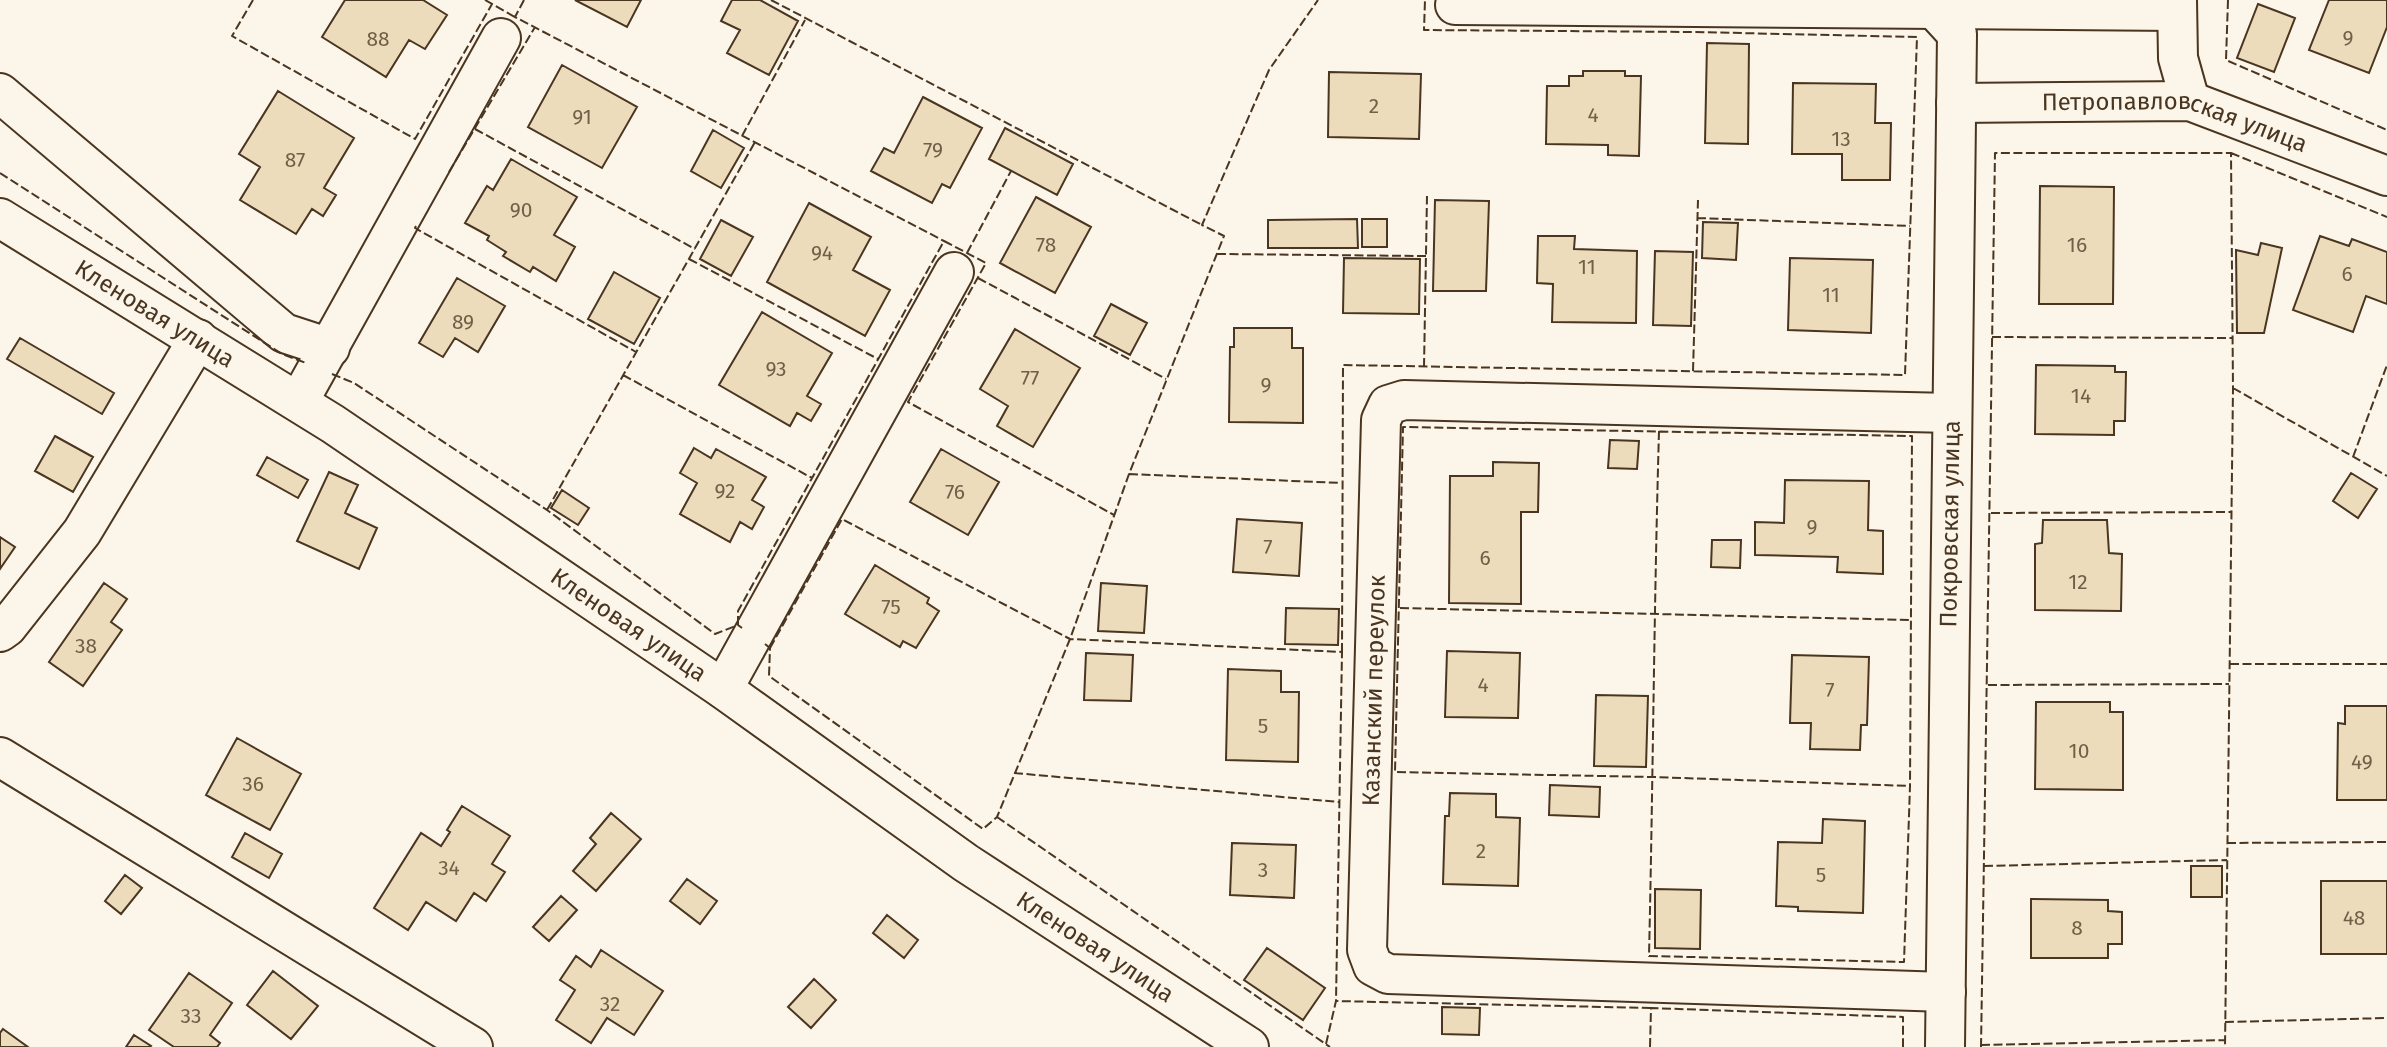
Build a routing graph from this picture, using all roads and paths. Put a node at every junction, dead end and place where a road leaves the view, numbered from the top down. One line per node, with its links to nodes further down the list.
1 (1455, 5): 3 (street)
2 (2176, 6): 3 (street); 6 (street)
3 (1935, 10): 7 (street, Покровская улица)
4 (501, 38): 12 (street)
5 (0, 93): 12 (street)
6 (2190, 101): 7 (street, Петропавловская улица); 8 (street, Петропавловская улица)
7 (1956, 103): 14 (street, Покровская улица)
8 (2387, 176)
9 (0, 218): 11 (street, Кленовая улица)
10 (954, 272): 16 (street)
11 (198, 339): 13 (street, Кленовая улица); 15 (street)
12 (330, 348): 13 (street)
13 (299, 401): 16 (street, Кленовая улица)
14 (1951, 414): 18 (street, Покровская улица); 18 (street, Казанский переулок)
15 (0, 632)
16 (723, 689): 20 (street, Кленовая улица)
17 (0, 757): 19 (street)
18 (1946, 992): 21 (street, Покровская улица)
19 (473, 1047)
20 (1249, 1047)
21 (1945, 1047)

